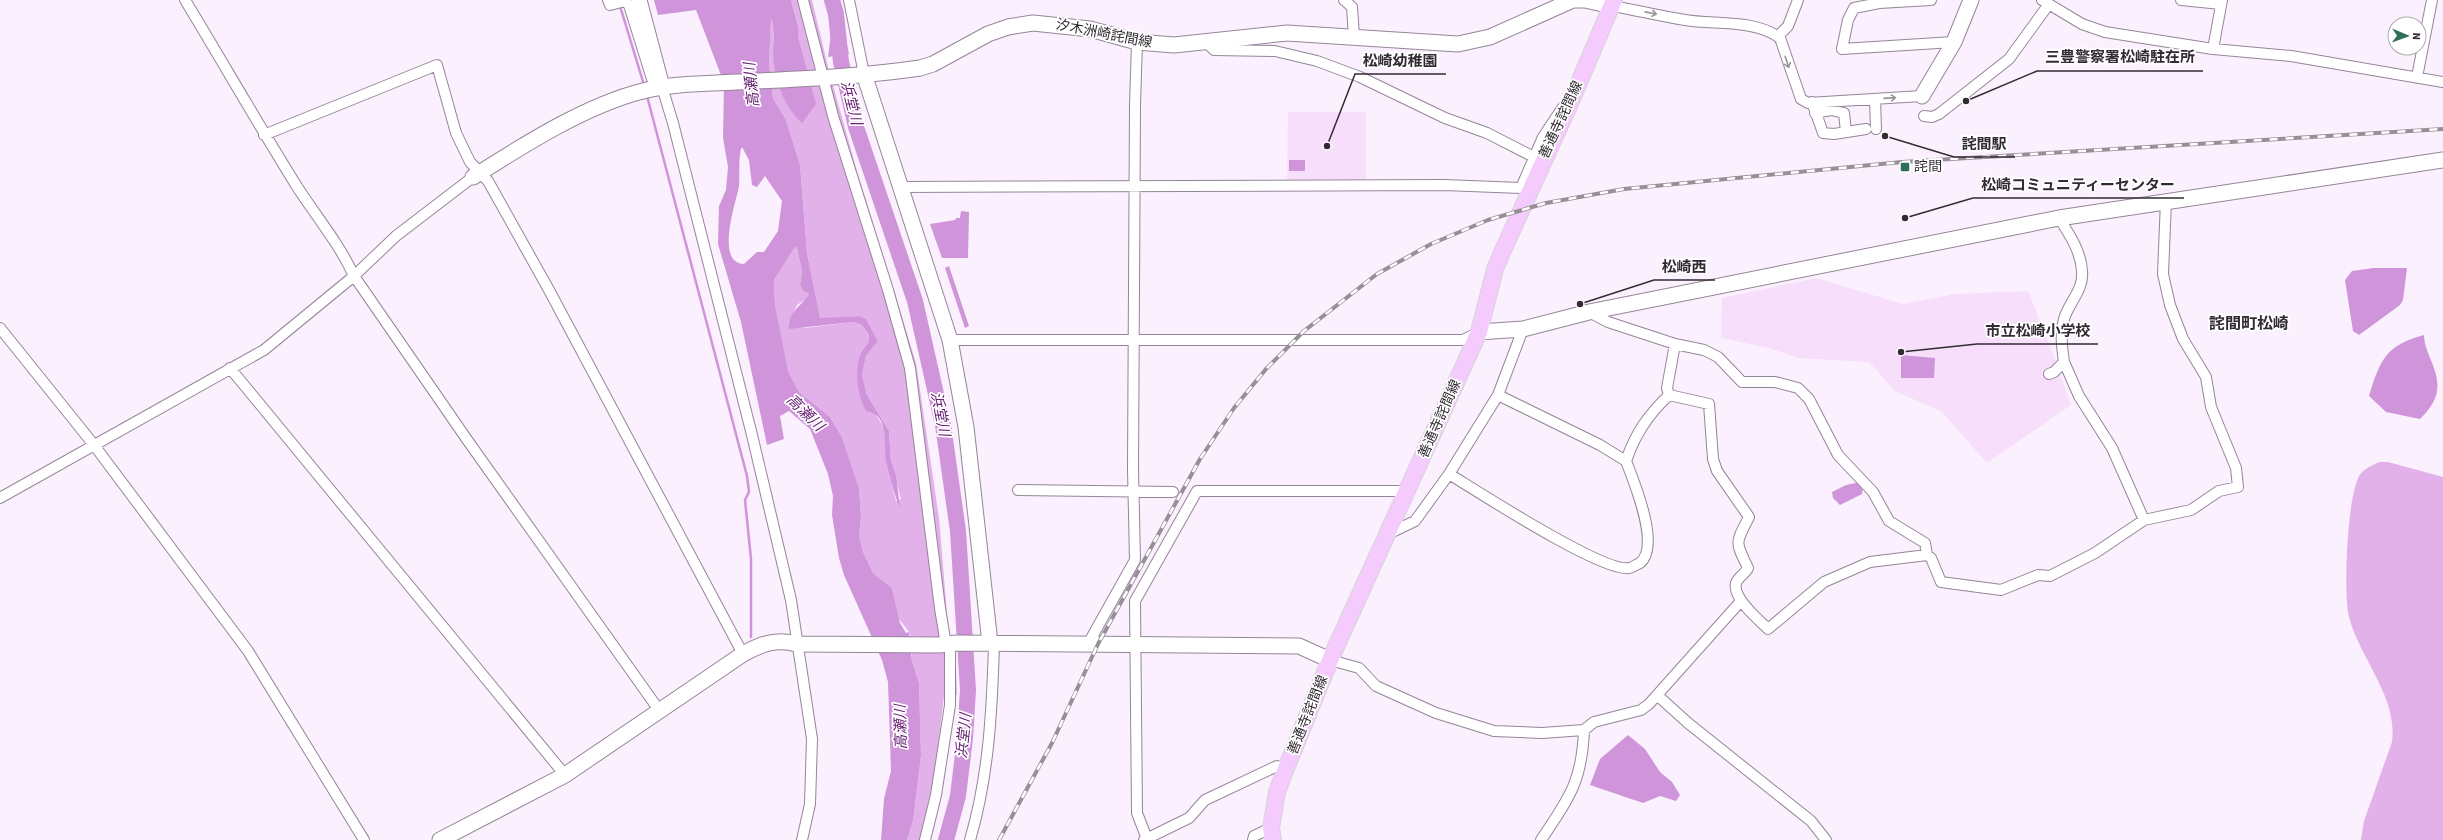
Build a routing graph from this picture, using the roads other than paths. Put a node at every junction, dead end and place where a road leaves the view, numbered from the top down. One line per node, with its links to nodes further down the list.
1 (186, 0): 33 (street)
2 (803, 0): 22 (street)
3 (849, 0): 21 (street)
4 (1344, 0): 16 (street)
5 (1798, 0): 15 (street)
6 (1931, 0): 19 (street)
7 (1971, 0): 19 (street)
8 (2181, 0): 13 (street)
9 (2432, 0): 23 (street)
10 (632, 1): 11 (street); 25 (street)
11 (610, 2)
12 (2046, 2): 20 (street); 31 (street)
13 (2221, 2): 20 (street)
14 (1613, 3): 15 (street, one-way to 15); 16 (street, 汐木洲崎詫間線); 26 (main road, 善通寺詫間線)
15 (1778, 36): 29 (street, one-way to 29)
16 (1354, 37): 18 (street, 汐木洲崎詫間線)
17 (1137, 42): 18 (street, 汐木洲崎詫間線); 21 (street, 汐木洲崎詫間線); 37 (street)
18 (1207, 42): 34 (street)
19 (1954, 42): 27 (street)
20 (2213, 49): 23 (street)
21 (864, 74): 22 (street, 汐木洲崎詫間線); 38 (street)
22 (825, 77): 25 (street, 汐木洲崎詫間線); 69 (street)
23 (2417, 77): 24 (street)
24 (2443, 82)
25 (655, 89): 36 (street, 汐木洲崎詫間線); 66 (street)
26 (1575, 92): 34 (street); 45 (main road, 善通寺詫間線)
27 (1922, 96): 28 (street, one-way to 27)
28 (1875, 99): 29 (street); 32 (street)
29 (1812, 102): 30 (street)
30 (1815, 113): 32 (street); 32 (street)
31 (1924, 116)
32 (1846, 132)
33 (264, 134): 36 (street); 41 (street)
34 (1534, 157): 37 (street)
35 (2443, 160): 39 (street)
36 (477, 175): 41 (street); 71 (street)
37 (1136, 186): 38 (street); 46 (street)
38 (899, 187): 47 (street)
39 (2166, 201): 40 (street); 62 (street)
40 (2059, 218): 42 (street); 49 (street)
41 (354, 276): 50 (street); 74 (street)
42 (1589, 312): 44 (street); 48 (street)
43 (0, 328): 54 (street)
44 (1523, 329): 45 (street); 52 (street)
45 (1479, 332): 46 (street); 59 (main road, 善通寺詫間線)
46 (1134, 338): 47 (street); 58 (street)
47 (950, 340): 67 (street)
48 (1675, 344): 53 (street); 64 (street)
49 (2064, 362): 51 (street); 62 (street)
50 (230, 368): 54 (street); 77 (street)
51 (2049, 374)
52 (1498, 395): 55 (street); 56 (street)
53 (1669, 395): 55 (street); 65 (street)
54 (94, 446): 61 (street); 80 (street)
55 (1626, 462): 56 (street)
56 (1449, 474): 63 (street)
57 (1018, 490): 58 (street)
58 (1135, 491): 60 (street); 68 (street)
59 (1408, 491): 63 (main road, 善通寺詫間線); 70 (street)
60 (1173, 492)
61 (0, 498)
62 (2144, 520): 64 (street)
63 (1390, 532): 72 (main road, 善通寺詫間線)
64 (1927, 555): 65 (street)
65 (1741, 601): 73 (street)
66 (800, 644): 69 (street); 71 (street); 82 (street)
67 (992, 644): 68 (street); 69 (street); 84 (street)
68 (1088, 644): 70 (street)
69 (948, 645): 83 (street)
70 (1136, 645): 72 (street); 79 (street)
71 (742, 654): 74 (street)
72 (1330, 660): 75 (street); 76 (main road, 善通寺詫間線)
73 (1657, 694): 75 (street); 87 (street)
74 (659, 710): 77 (street)
75 (1584, 730): 86 (street)
76 (1285, 771): 78 (main road, 善通寺詫間線); 79 (street)
77 (565, 775): 81 (street)
78 (1272, 834): 85 (street)
79 (1145, 839)
80 (364, 840)
81 (440, 840)
82 (802, 840)
83 (925, 840)
84 (970, 840)
85 (1253, 840)
86 (1541, 840)
87 (1826, 840)

